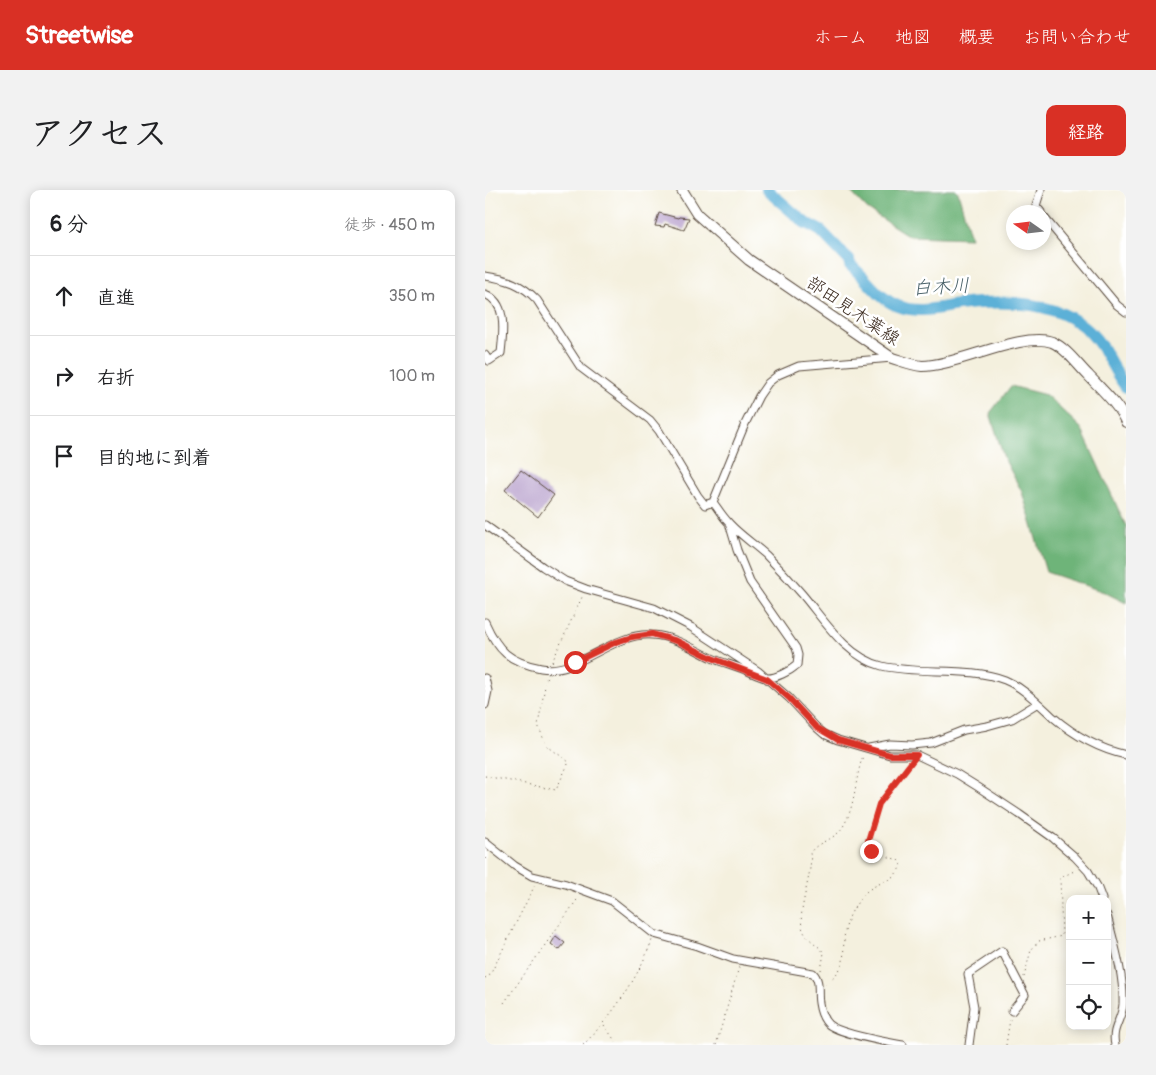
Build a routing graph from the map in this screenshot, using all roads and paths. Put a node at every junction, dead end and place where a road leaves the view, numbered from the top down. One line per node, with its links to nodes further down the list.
1 (682, 190): 9 (main road, 部田見木葉線)
2 (1041, 190): 3 (street)
3 (1036, 205)
4 (1051, 226): 7 (street)
5 (485, 276): 11 (street)
6 (485, 294): 8 (street)
7 (1126, 312)
8 (485, 355)
9 (893, 358): 10 (main road, 部田見木葉線); 11 (street)
10 (1126, 422)
11 (713, 502): 12 (street)
12 (729, 523): 19 (street); 20 (street)
13 (485, 525): 14 (street)
14 (586, 589): 16 (path); 19 (street)
15 (485, 622): 19 (street)
16 (551, 664)
17 (547, 673): 25 (path)
18 (485, 678): 21 (street)
19 (767, 679): 22 (street)
20 (1038, 703): 22 (street); 24 (street)
21 (485, 705)
22 (866, 750): 23 (street); 34 (path)
23 (917, 755): 27 (street); 37 (path)
24 (1126, 756)
25 (485, 776)
26 (485, 842): 28 (street)
27 (1084, 866): 30 (street); 36 (path)
28 (538, 877): 29 (street); 35 (path)
29 (583, 890): 31 (street); 38 (path)
30 (1100, 895)
31 (654, 934): 33 (street); 40 (path)
32 (1111, 934): 47 (street)
33 (741, 960): 34 (street); 43 (path)
34 (816, 976): 37 (street)
35 (485, 978)
36 (1021, 988): 39 (street); 45 (street)
37 (818, 989): 44 (street)
38 (504, 1003)
39 (1012, 1011): 46 (path)
40 (603, 1024): 41 (path); 42 (path)
41 (583, 1045)
42 (618, 1045)
43 (716, 1045)
44 (903, 1045)
45 (969, 1045)
46 (1005, 1045)
47 (1115, 1045)

